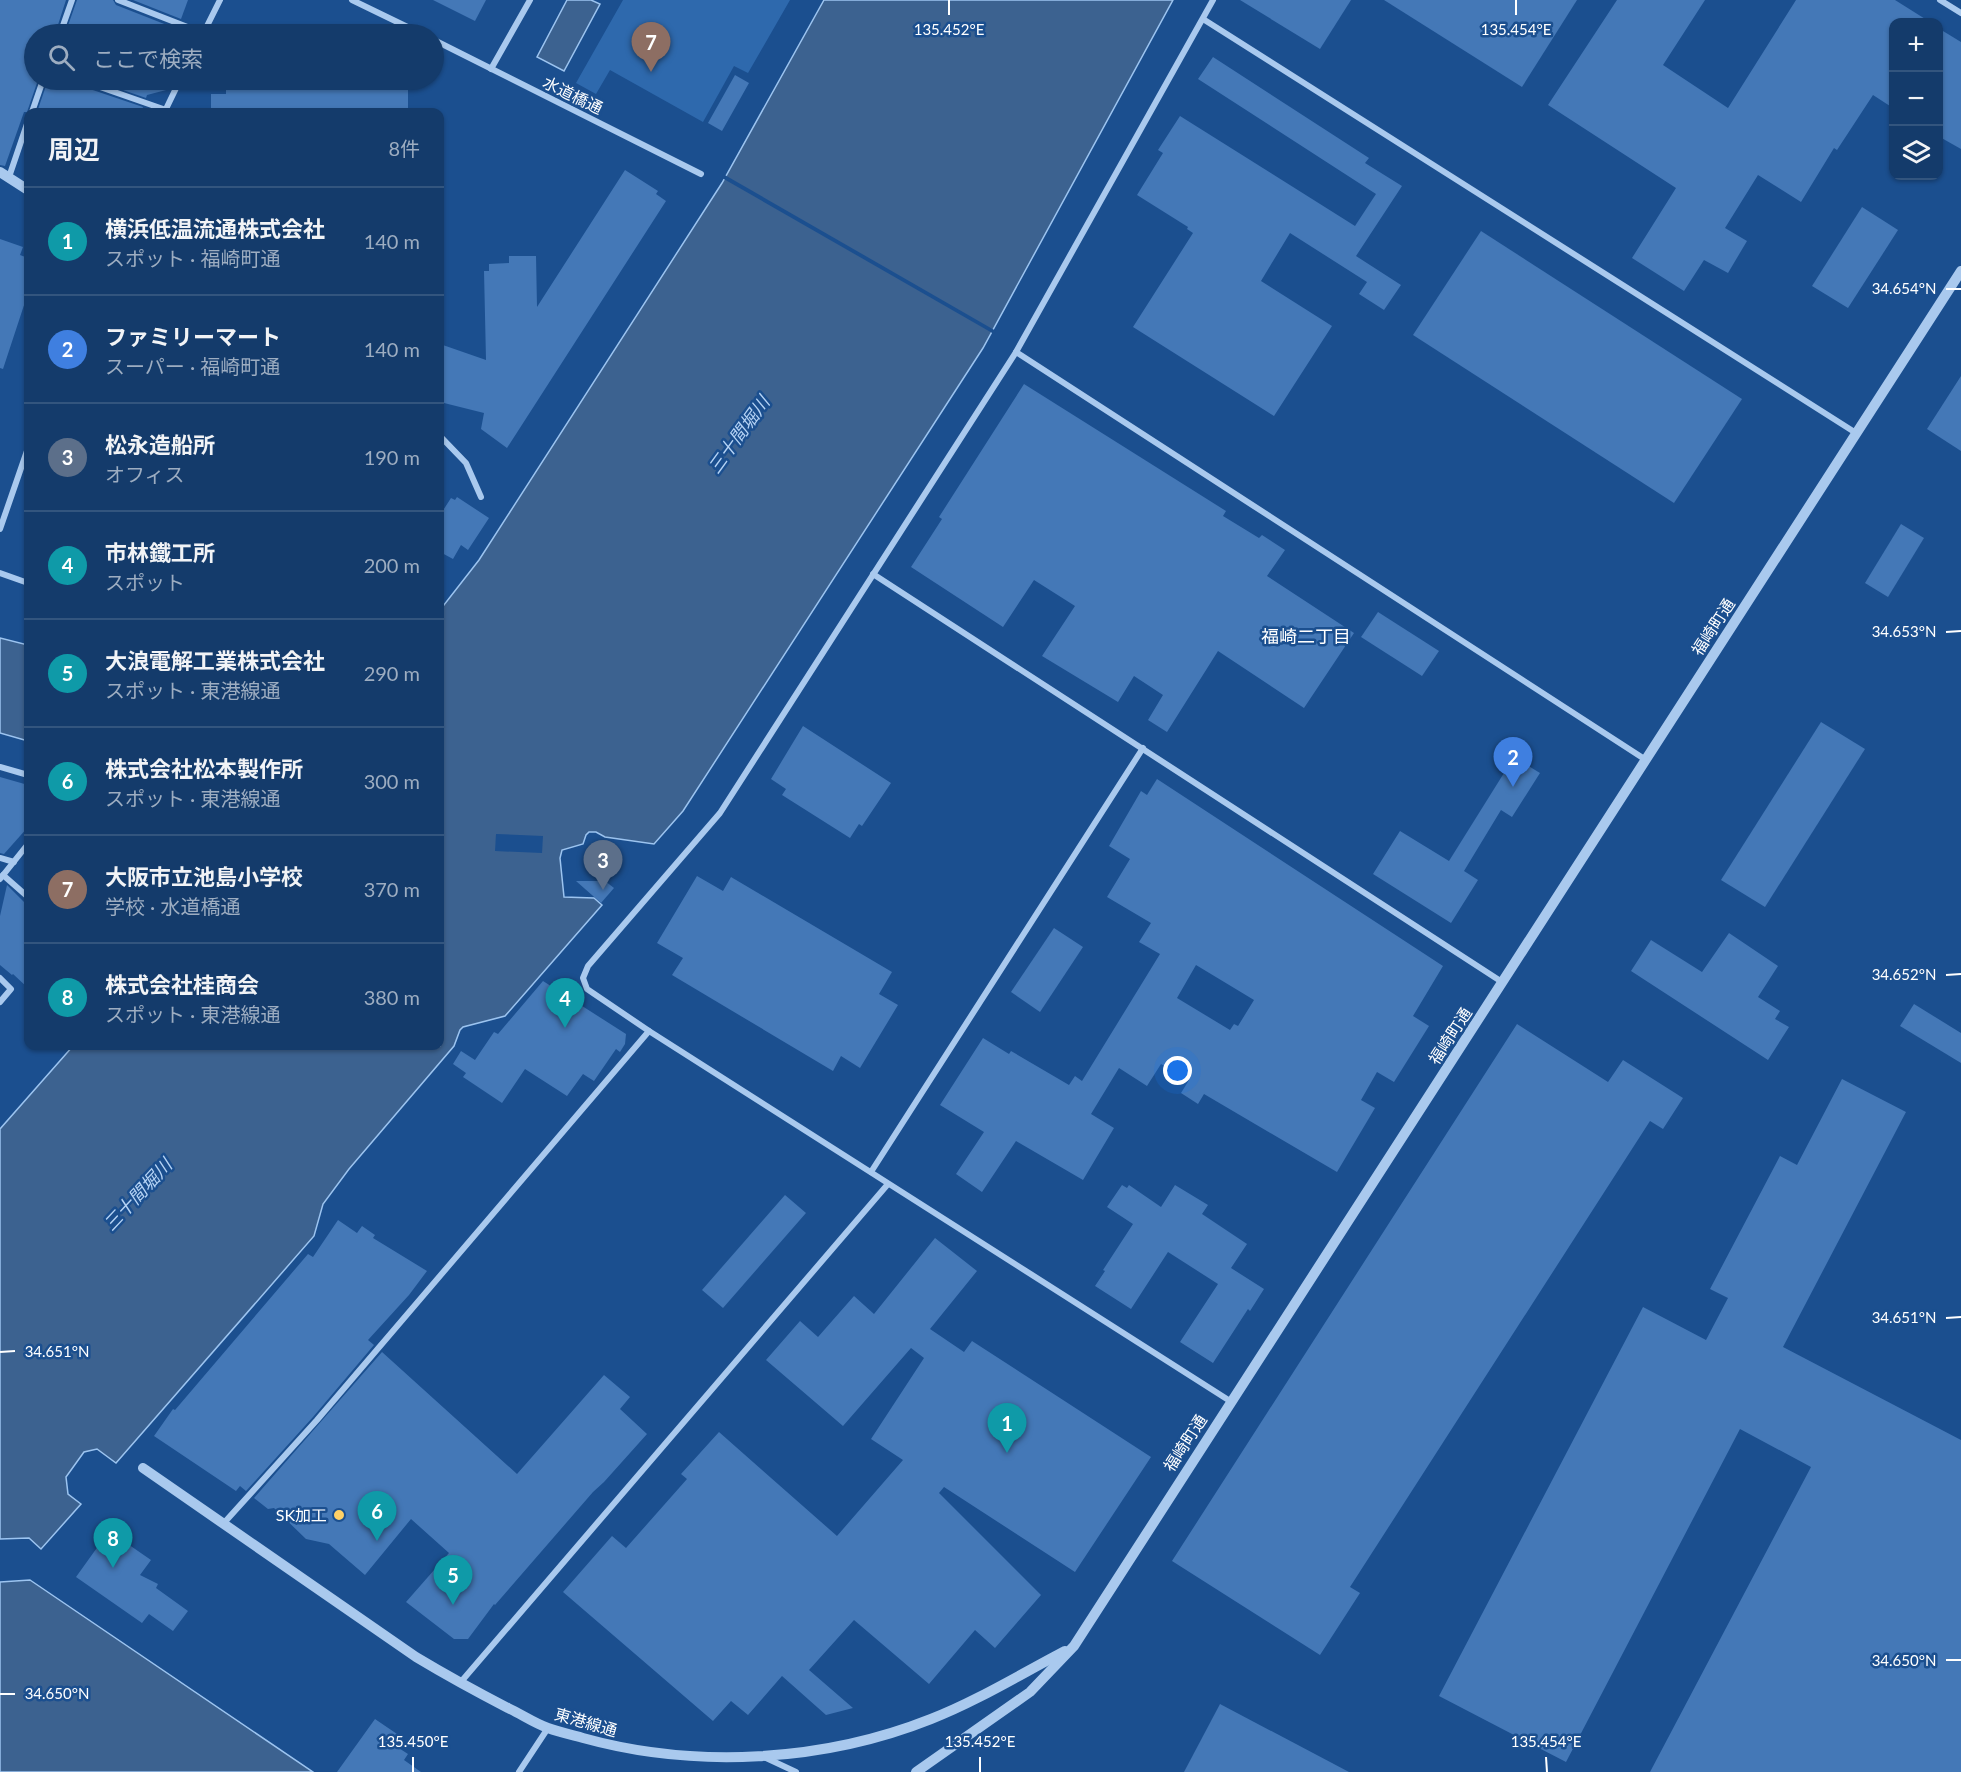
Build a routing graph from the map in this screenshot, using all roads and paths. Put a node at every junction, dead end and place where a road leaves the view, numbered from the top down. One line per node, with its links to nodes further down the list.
1 (72, 0): 10 (street)
2 (118, 0): 11 (street)
3 (220, 0): 12 (street)
4 (352, 0): 13 (street)
5 (530, 0): 15 (street)
6 (1213, 0): 9 (street)
7 (1940, 0): 8 (street)
8 (1961, 14)
9 (1203, 19): 27 (street); 28 (street)
10 (64, 24)
11 (178, 24)
12 (208, 24)
13 (401, 24)
14 (444, 45): 15 (street, 水道橋通)
15 (491, 69): 24 (street, 水道橋通)
16 (40, 90): 19 (street)
17 (107, 90): 20 (street)
18 (175, 90): 21 (street)
19 (34, 108)
20 (157, 108)
21 (166, 108)
22 (24, 131): 23 (street)
23 (4, 174): 25 (street)
24 (701, 174)
25 (24, 187)
26 (1961, 271): 28 (street, 福崎町通)
27 (1016, 352): 34 (street); 37 (street)
28 (1856, 433): 37 (street, 福崎町通)
29 (444, 440): 31 (street)
30 (24, 460): 32 (street)
31 (481, 497)
32 (0, 529)
33 (0, 573): 35 (street)
34 (873, 574): 36 (street); 48 (street)
35 (24, 582)
36 (1143, 748): 46 (street); 49 (street)
37 (1646, 760): 46 (street, 福崎町通)
38 (0, 767): 39 (street)
39 (24, 774)
40 (24, 849): 42 (street)
41 (0, 858): 42 (street)
42 (14, 862): 43 (street)
43 (2, 877): 44 (street)
44 (24, 894)
45 (0, 978): 47 (street)
46 (1502, 982): 51 (street, 福崎町通)
47 (0, 1002)
48 (649, 1030): 49 (street); 53 (street)
49 (871, 1172): 50 (street)
50 (888, 1184): 51 (street); 55 (street)
51 (1230, 1401): 54 (street, 福崎町通)
52 (143, 1468): 53 (street, 東港線通)
53 (223, 1524): 55 (street, 東港線通)
54 (1074, 1646): 57 (street, 東港線通); 60 (street, 福崎町通)
55 (460, 1683): 56 (street, 東港線通)
56 (548, 1728): 57 (street, 東港線通); 58 (street)
57 (761, 1756): 59 (street)
58 (519, 1772)
59 (796, 1772)
60 (916, 1772)

